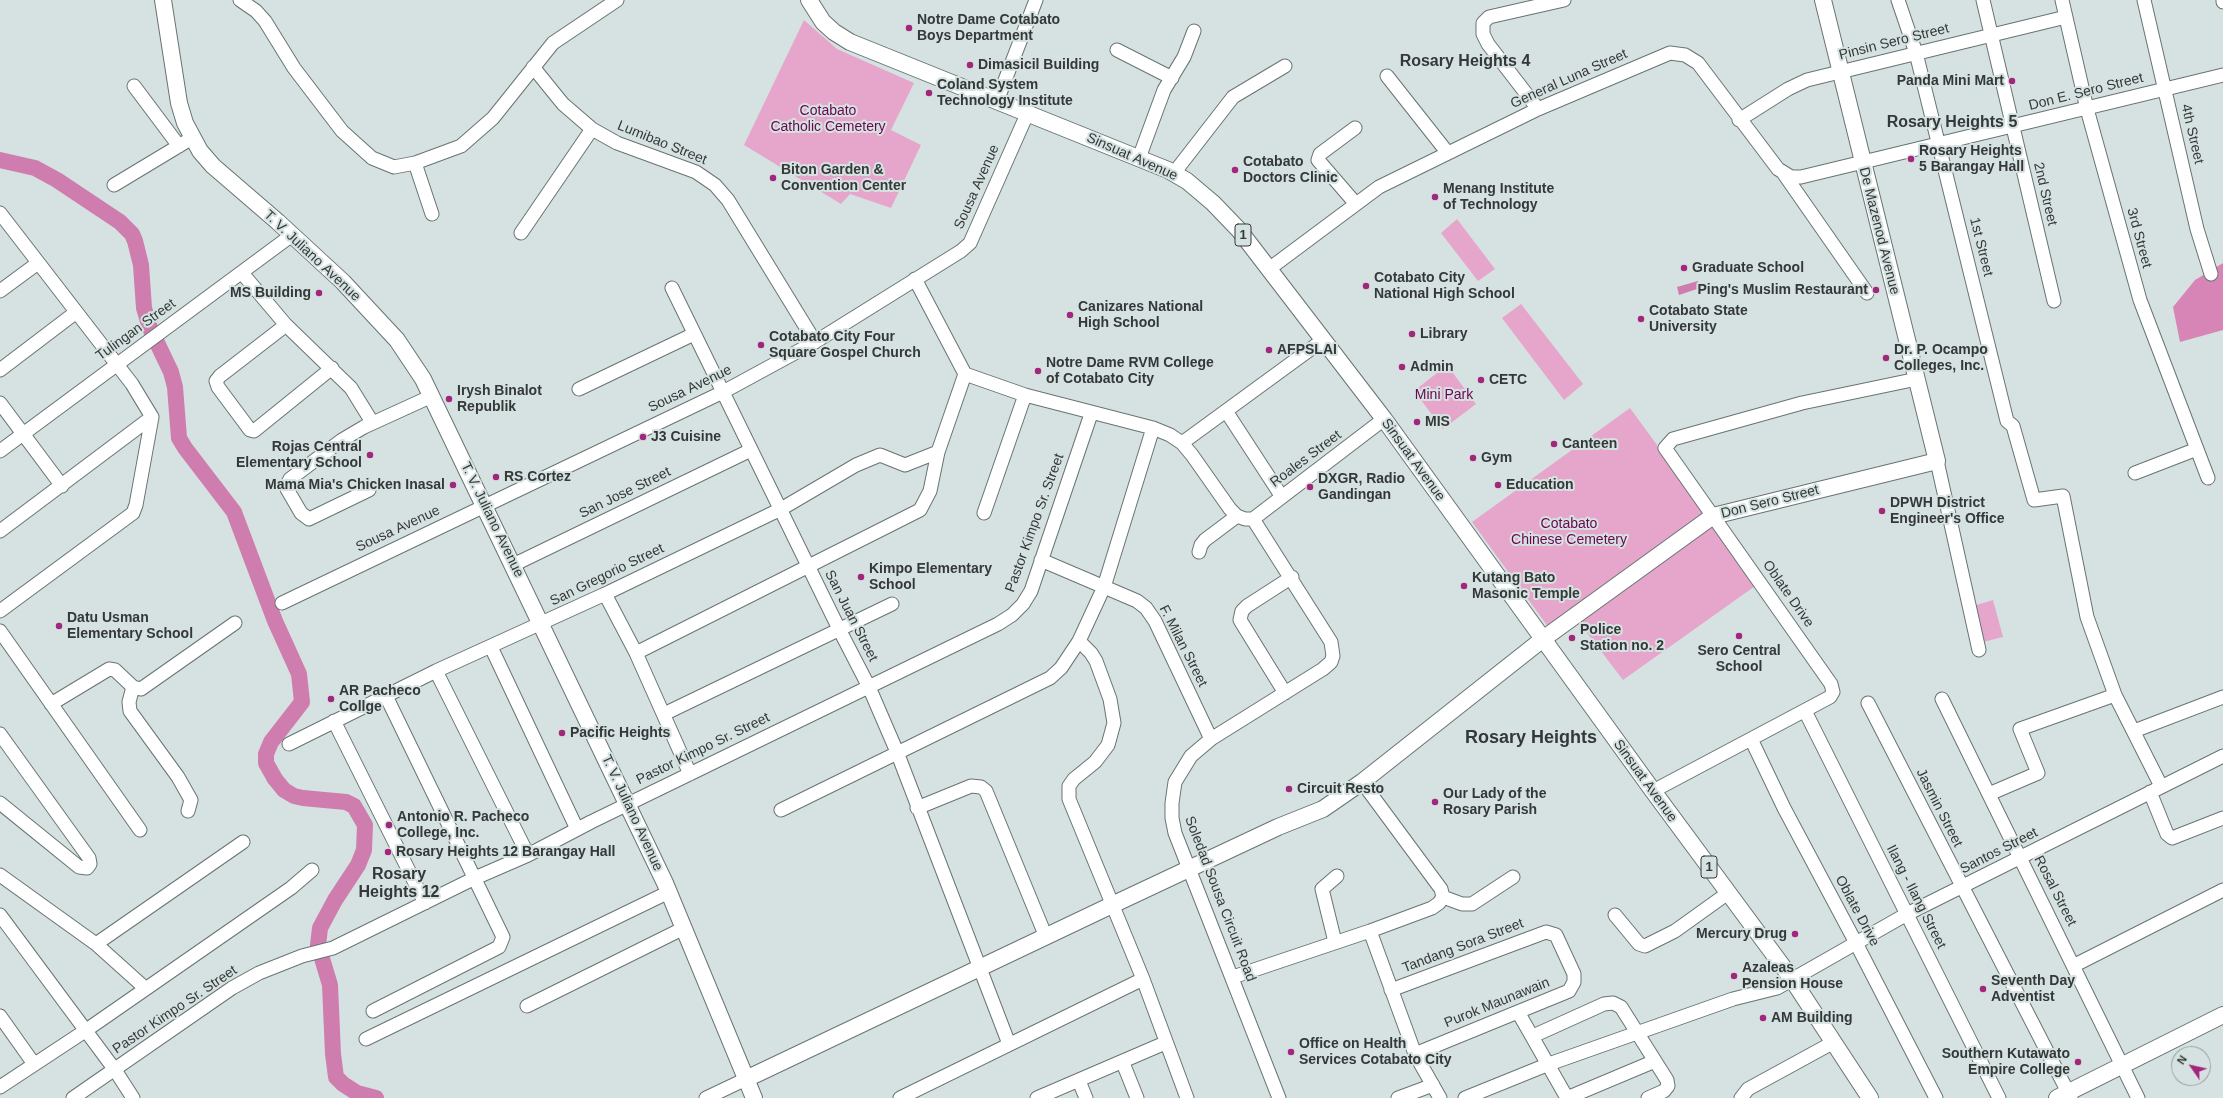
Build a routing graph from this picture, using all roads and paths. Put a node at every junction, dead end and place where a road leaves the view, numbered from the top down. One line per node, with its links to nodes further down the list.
1 (163, 0): 33 (main road, T. V. Juliano Avenue)
2 (240, 0): 38 (street)
3 (617, 0): 18 (street)
4 (809, 0): 25 (main road, Sinsuat Avenue / 1)
5 (1036, 0): 25 (street)
6 (1564, 0): 27 (street)
7 (1823, 0): 19 (main road, De Mazenod Avenue)
8 (1898, 0): 16 (street, 1st Street)
9 (1983, 0): 14 (street, 2nd Street)
10 (2062, 0): 12 (street, 3rd Street)
11 (2144, 0): 24 (street, 4th Street)
12 (2066, 17): 14 (street, Pinsin Sero Street); 26 (street, 3rd Street)
13 (1194, 31): 22 (street)
14 (1992, 34): 16 (street, Pinsin Sero Street); 30 (street, 2nd Street)
15 (1117, 50): 22 (street)
16 (1916, 53): 19 (street, Pinsin Sero Street); 34 (street, 1st Street)
17 (1285, 66): 39 (street)
18 (532, 67): 32 (street, Lumibao Street); 38 (street)
19 (1840, 72): 29 (street, Pinsin Sero Street); 37 (main road, De Mazenod Avenue)
20 (2223, 75): 24 (street, Don E. Sero Street)
21 (1387, 76): 35 (street)
22 (1172, 78): 36 (street)
23 (134, 86): 33 (street)
24 (2166, 89): 26 (street, Don E. Sero Street); 50 (street, 4th Street)
25 (997, 101): 28 (main road, Sinsuat Avenue / 1)
26 (2087, 108): 30 (street, Don E. Sero Street); 79 (street, 3rd Street)
27 (1538, 109): 29 (street, General Luna Street); 35 (street, General Luna Street)
28 (1028, 112): 36 (main road, Sinsuat Avenue / 1); 51 (street, Sousa Avenue)
29 (1739, 120): 40 (street, General Luna Street)
30 (2013, 126): 34 (street, Don E. Sero Street); 55 (street, 2nd Street)
31 (1355, 128): 42 (street)
32 (592, 129): 45 (street); 60 (street, Lumibao Street)
33 (186, 142): 41 (street); 46 (main road, T. V. Juliano Avenue)
34 (1938, 144): 37 (street, Don E. Sero Street); 118 (street, 1st Street)
35 (1448, 152): 42 (street, General Luna Street)
36 (1139, 158): 39 (main road, Sinsuat Avenue / 1)
37 (1862, 162): 40 (street); 65 (main road, De Mazenod Avenue)
38 (415, 163): 44 (street)
39 (1174, 173): 48 (main road, Sinsuat Avenue / 1)
40 (1784, 174): 54 (street, General Luna Street)
41 (114, 185)
42 (1356, 204): 48 (street, General Luna Street)
43 (0, 214): 47 (street)
44 (432, 214)
45 (521, 232)
46 (292, 235): 49 (street, Tulingan Street); 69 (main road, T. V. Juliano Avenue)
47 (38, 263): 53 (street); 56 (street)
48 (1269, 269): 59 (main road, Sinsuat Avenue / 1)
49 (242, 273): 57 (street); 61 (street, Tulingan Street)
50 (2211, 274)
51 (915, 279): 60 (street, Sousa Avenue); 64 (street)
52 (672, 288): 58 (street, San Juan Street)
53 (0, 291)
54 (1867, 293)
55 (2054, 301)
56 (75, 313): 61 (street); 63 (street)
57 (286, 324): 62 (street); 62 (street)
58 (694, 334): 66 (street); 67 (street, San Juan Street)
59 (1322, 340): 71 (street); 74 (main road, Sinsuat Avenue / 1)
60 (815, 342): 67 (street, Sousa Avenue)
61 (116, 364): 73 (street); 77 (street, Tulingan Street)
62 (332, 368): 75 (street)
63 (0, 370)
64 (965, 374): 68 (street); 82 (street)
65 (1917, 379): 83 (main road, De Mazenod Avenue); 92 (street)
66 (579, 389)
67 (723, 392): 81 (street, San Juan Street); 89 (street, Sousa Avenue)
68 (1025, 395): 72 (street); 91 (street)
69 (432, 396): 75 (street); 89 (main road, T. V. Juliano Avenue)
70 (0, 403): 77 (street)
71 (1226, 411): 78 (street); 88 (street)
72 (1091, 414): 76 (street); 96 (street, Pastor Kimpo Sr. Street)
73 (152, 417): 86 (street); 104 (street)
74 (1384, 419): 88 (street, Roales Street); 109 (main road, Sinsuat Avenue / 1)
75 (372, 422): 87 (street)
76 (1153, 428): 78 (street); 100 (street)
77 (23, 434): 80 (street, Tulingan Street); 86 (street)
78 (1182, 443): 93 (street, Soledad Sousa Circuit Road)
79 (2196, 449): 84 (street); 85 (street, 3rd Street)
80 (0, 450)
81 (751, 450): 90 (street, San Juan Street); 97 (street, San Jose Street)
82 (938, 452): 90 (street, San Gregorio Street); 98 (street)
83 (1937, 461): 92 (main road, Don Sero Street); 112 (street)
84 (2135, 473)
85 (2208, 478)
86 (62, 486): 94 (street)
87 (368, 490)
88 (1282, 497): 93 (street, Roales Street)
89 (484, 506): 97 (main road, T. V. Juliano Avenue); 102 (street, Sousa Avenue)
90 (781, 509): 98 (street, San Juan Street); 101 (street, San Gregorio Street)
91 (984, 513)
92 (1713, 516): 109 (main road, Don Sero Street); 124 (street, Oblate Drive)
93 (1245, 518): 95 (street, Roales Street); 99 (street, Soledad Sousa Circuit Road)
94 (0, 531)
95 (1199, 552)
96 (1041, 560): 100 (street, F. Milan Street); 116 (street, Pastor Kimpo Sr. Street)
97 (513, 565): 106 (main road, T. V. Juliano Avenue)
98 (808, 566): 107 (street, San Juan Street); 113 (street)
99 (1292, 577): 117 (street, Soledad Sousa Circuit Road); 117 (street)
100 (1104, 586): 110 (street); 129 (street, F. Milan Street)
101 (604, 594): 106 (street, San Gregorio Street); 113 (street)
102 (282, 603)
103 (892, 604): 107 (street)
104 (0, 611)
105 (235, 623): 115 (street)
106 (542, 624): 111 (street, San Gregorio Street); 140 (main road, T. V. Juliano Avenue)
107 (839, 629): 116 (street, San Juan Street); 125 (street)
108 (0, 631): 123 (street)
109 (1543, 639): 135 (main road, Don Sero Street); 137 (main road, Sinsuat Avenue / 1)
110 (1079, 641): 132 (street); 162 (street)
111 (491, 647): 114 (street, San Gregorio Street); 145 (street)
112 (1979, 650)
113 (636, 653): 125 (street)
114 (436, 672): 119 (street, San Gregorio Street); 148 (street)
115 (133, 687): 123 (street); 143 (street)
116 (869, 687): 132 (street, San Juan Street); 134 (street, Pastor Kimpo Sr. Street)
117 (1285, 693): 129 (street, Soledad Sousa Circuit Road)
118 (2115, 695): 127 (street); 138 (street)
119 (386, 696): 126 (street, San Gregorio Street); 154 (street)
120 (2223, 698): 127 (street)
121 (1942, 699): 138 (street, Rosal Street)
122 (1868, 703): 156 (street, Jasmin Street)
123 (51, 704): 146 (street)
124 (1805, 711): 130 (street, Oblate Drive); 163 (street, Ilang - Ilang Street)
125 (664, 714): 134 (street)
126 (334, 721): 131 (street, San Gregorio Street); 161 (street)
127 (2134, 731): 136 (street)
128 (0, 734): 139 (street)
129 (1211, 739): 150 (street, Soledad Sousa Circuit Road)
130 (1751, 739): 137 (street, Oblate Drive); 170 (street, Oblate Drive)
131 (289, 744)
132 (897, 752): 141 (street, San Juan Street); 142 (street)
133 (2223, 756): 136 (street, Santos Street)
134 (690, 774): 140 (street, Pastor Kimpo Sr. Street)
135 (1362, 782): 150 (main road, Don Sero Street); 160 (street)
136 (2156, 789): 144 (street); 149 (street, Santos Street)
137 (1653, 791): 159 (main road, Sinsuat Avenue / 1)
138 (1988, 794): 149 (street, Rosal Street)
139 (0, 803)
140 (628, 804): 145 (street, Pastor Kimpo Sr. Street); 158 (main road, T. V. Juliano Avenue)
141 (917, 808): 168 (street); 173 (street, San Juan Street)
142 (780, 810)
143 (188, 811)
144 (2223, 818)
145 (578, 829): 148 (street, Pastor Kimpo Sr. Street)
146 (140, 830)
147 (243, 842): 171 (street)
148 (528, 855): 154 (street, Pastor Kimpo Sr. Street)
149 (2020, 858): 156 (street, Santos Street); 172 (street, Rosal Street)
150 (1191, 868): 162 (main road, Don Sero Street); 174 (street, Soledad Sousa Circuit Road)
151 (312, 870): 177 (street)
152 (0, 875): 171 (street)
153 (1337, 876): 169 (street)
154 (475, 878): 161 (street, Pastor Kimpo Sr. Street); 181 (street)
155 (1513, 878): 160 (street)
156 (1961, 888): 163 (street, Santos Street); 203 (street, Jasmin Street)
157 (2223, 890): 172 (street)
158 (669, 892): 166 (main road, T. V. Juliano Avenue); 188 (street)
159 (1728, 893): 165 (street); 176 (main road, Sinsuat Avenue / 1)
160 (1443, 896): 167 (street)
161 (425, 903): 198 (street, Pastor Kimpo Sr. Street)
162 (1112, 904): 168 (main road, Don Sero Street); 175 (street)
163 (1907, 914): 170 (street, Santos Street); 222 (street, Ilang - Ilang Street)
164 (0, 915): 185 (street)
165 (1615, 915)
166 (684, 928): 180 (street); 199 (main road, T. V. Juliano Avenue)
167 (1370, 931): 169 (street); 178 (street)
168 (1046, 937): 173 (main road, Don Sero Street)
169 (1335, 942): 174 (street)
170 (1856, 943): 176 (street, Santos Street); 221 (street, Oblate Drive)
171 (96, 944): 177 (street)
172 (2075, 965): 197 (street, Rosal Street)
173 (981, 969): 191 (street, San Juan Street); 199 (main road, Don Sero Street)
174 (1233, 977): 213 (street, Soledad Sousa Circuit Road)
175 (1143, 979): 190 (street); 191 (street)
176 (1792, 979): 186 (street, Santos Street); 189 (main road, Sinsuat Avenue / 1)
177 (145, 988): 185 (street)
178 (1391, 990): 179 (street, Tandang Sora Street); 192 (street)
179 (1569, 991): 182 (street, Purok Maunawain)
180 (527, 1006)
181 (374, 1011)
182 (1518, 1012): 187 (street); 192 (street, Purok Maunawain)
183 (2223, 1015): 197 (main road)
184 (0, 1016): 195 (street)
185 (85, 1031): 195 (street); 198 (street)
186 (1637, 1034): 187 (street); 193 (street); 196 (street, Santos Street)
187 (1533, 1036): 196 (street)
188 (366, 1039)
189 (1834, 1042): 219 (street); 220 (main road, Sinsuat Avenue / 1)
190 (1165, 1043): 194 (street); 212 (street)
191 (1009, 1044): 208 (street)
192 (1415, 1054): 201 (street)
193 (1655, 1061): 217 (street); 218 (street)
194 (1123, 1063): 200 (street); 211 (street)
195 (34, 1064): 202 (street)
196 (1549, 1064): 216 (street, Santos Street); 217 (street)
197 (2122, 1067): 203 (main road); 223 (street, Rosal Street)
198 (115, 1070): 204 (street, Pastor Kimpo Sr. Street); 205 (street)
199 (746, 1079): 206 (street); 207 (main road, T. V. Juliano Avenue)
200 (1079, 1081): 209 (street); 210 (street)
201 (1433, 1085): 214 (street); 215 (street)
202 (0, 1087)
203 (2066, 1096)
204 (73, 1098)
205 (133, 1098)
206 (706, 1098)
207 (754, 1098)
208 (900, 1098)
209 (1037, 1098)
210 (1086, 1098)
211 (1136, 1098)
212 (1187, 1098)
213 (1279, 1098)
214 (1398, 1098)
215 (1440, 1098)
216 (1465, 1098)
217 (1567, 1098)
218 (1648, 1098)
219 (1741, 1098)
220 (1870, 1098)
221 (1936, 1098)
222 (1999, 1098)
223 (2138, 1098)

